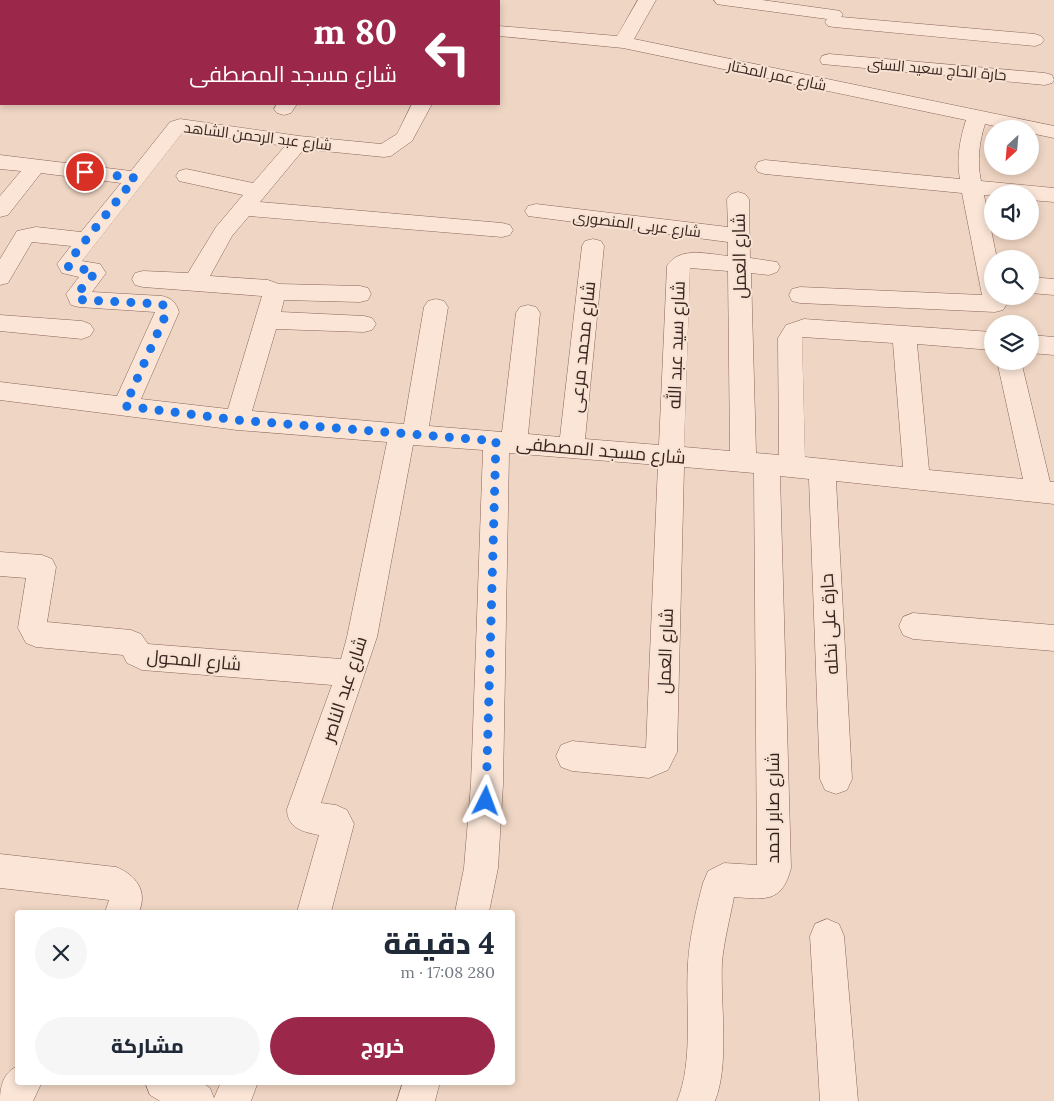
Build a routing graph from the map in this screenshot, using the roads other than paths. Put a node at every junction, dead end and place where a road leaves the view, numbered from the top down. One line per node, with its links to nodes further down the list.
1 (647, 0): 6 (street)
2 (723, 0): 3 (street)
3 (835, 12): 5 (street); 7 (street)
4 (500, 31): 6 (street, شارع عمر المختار)
5 (1035, 40)
6 (623, 42): 9 (street, شارع عمر المختار)
7 (829, 60): 8 (street, حارة الحاج سعيد السنى); 9 (street)
8 (1045, 79)
9 (823, 85): 12 (street, شارع عمر المختار)
10 (186, 105): 13 (street)
11 (421, 105): 15 (street, شارع عبد الرحمن الشاهد)
12 (978, 115): 14 (street, شارع عمر المختار); 21 (street)
13 (178, 125): 15 (street, شارع عبد الرحمن الشاهد); 20 (street, شارع عبد الرحمن الشاهد)
14 (1054, 132)
15 (299, 142): 23 (street)
16 (0, 162): 17 (street)
17 (35, 166): 20 (street); 25 (street)
18 (765, 167): 21 (street)
19 (186, 176): 23 (street)
20 (135, 178): 29 (street, شارع عبد الرحمن الشاهد)
21 (972, 187): 22 (street); 31 (street)
22 (1054, 195)
23 (250, 199): 27 (street); 36 (street)
24 (738, 199): 28 (street, شارع العمل)
25 (0, 210)
26 (536, 212): 28 (street, شارع عربى المنصورى)
27 (502, 230)
28 (739, 236): 32 (street, شارع العمل)
29 (86, 240): 34 (street); 55 (street, شارع عبد الرحمن الشاهد)
30 (593, 246): 59 (street, شارع محمد مرعى)
31 (985, 250)
32 (739, 265): 33 (street, شارع سيد عبد الله); 60 (street, شارع سيد عبد الله); 61 (street, شارع العمل)
33 (769, 267)
34 (0, 276)
35 (143, 278): 36 (street)
36 (200, 282): 39 (street)
37 (1039, 285): 38 (street)
38 (1054, 286)
39 (275, 292): 40 (street); 45 (street)
40 (360, 294)
41 (800, 295): 42 (street)
42 (984, 297)
43 (436, 307): 57 (street, شارع عبد الناصر)
44 (528, 313): 58 (street)
45 (267, 320): 47 (street); 56 (street)
46 (0, 323): 48 (street)
47 (364, 324)
48 (82, 330)
49 (904, 335): 50 (street); 61 (street); 63 (street)
50 (984, 340)
51 (1039, 345): 52 (street)
52 (1054, 346)
53 (1012, 370): 64 (street)
54 (0, 391): 55 (street, شارع مسجد المصطفى)
55 (125, 406): 56 (street, شارع مسجد المصطفى)
56 (237, 420): 57 (street, شارع مسجد المصطفى)
57 (408, 433): 58 (street, شارع مسجد المصطفى); 68 (street, شارع عبد الناصر)
58 (505, 442): 59 (street, شارع مسجد المصطفى); 74 (street)
59 (572, 448): 60 (street, شارع مسجد المصطفى)
60 (672, 456): 61 (street, شارع مسجد المصطفى); 69 (street, شارع العمل)
61 (767, 464): 62 (street, شارع مسجد المصطفى); 84 (street, شارع صابر احمد)
62 (822, 469): 63 (street, شارع مسجد المصطفى); 70 (street, حارة على نخله)
63 (918, 479): 64 (street, شارع مسجد المصطفى)
64 (1046, 492)
65 (0, 564): 68 (street, شارع المحول)
66 (912, 626): 67 (street)
67 (1054, 638)
68 (352, 673): 73 (street, شارع عبد الناصر)
69 (572, 756)
70 (836, 779)
71 (0, 871): 72 (street)
72 (123, 910)
73 (315, 910)
74 (472, 910)
75 (827, 936): 85 (street)
76 (22, 1085): 80 (street)
77 (168, 1085): 81 (street)
78 (239, 1085): 82 (street)
79 (421, 1085): 83 (street)
80 (12, 1101)
81 (197, 1101)
82 (232, 1101)
83 (416, 1101)
84 (696, 1101)
85 (839, 1101)

